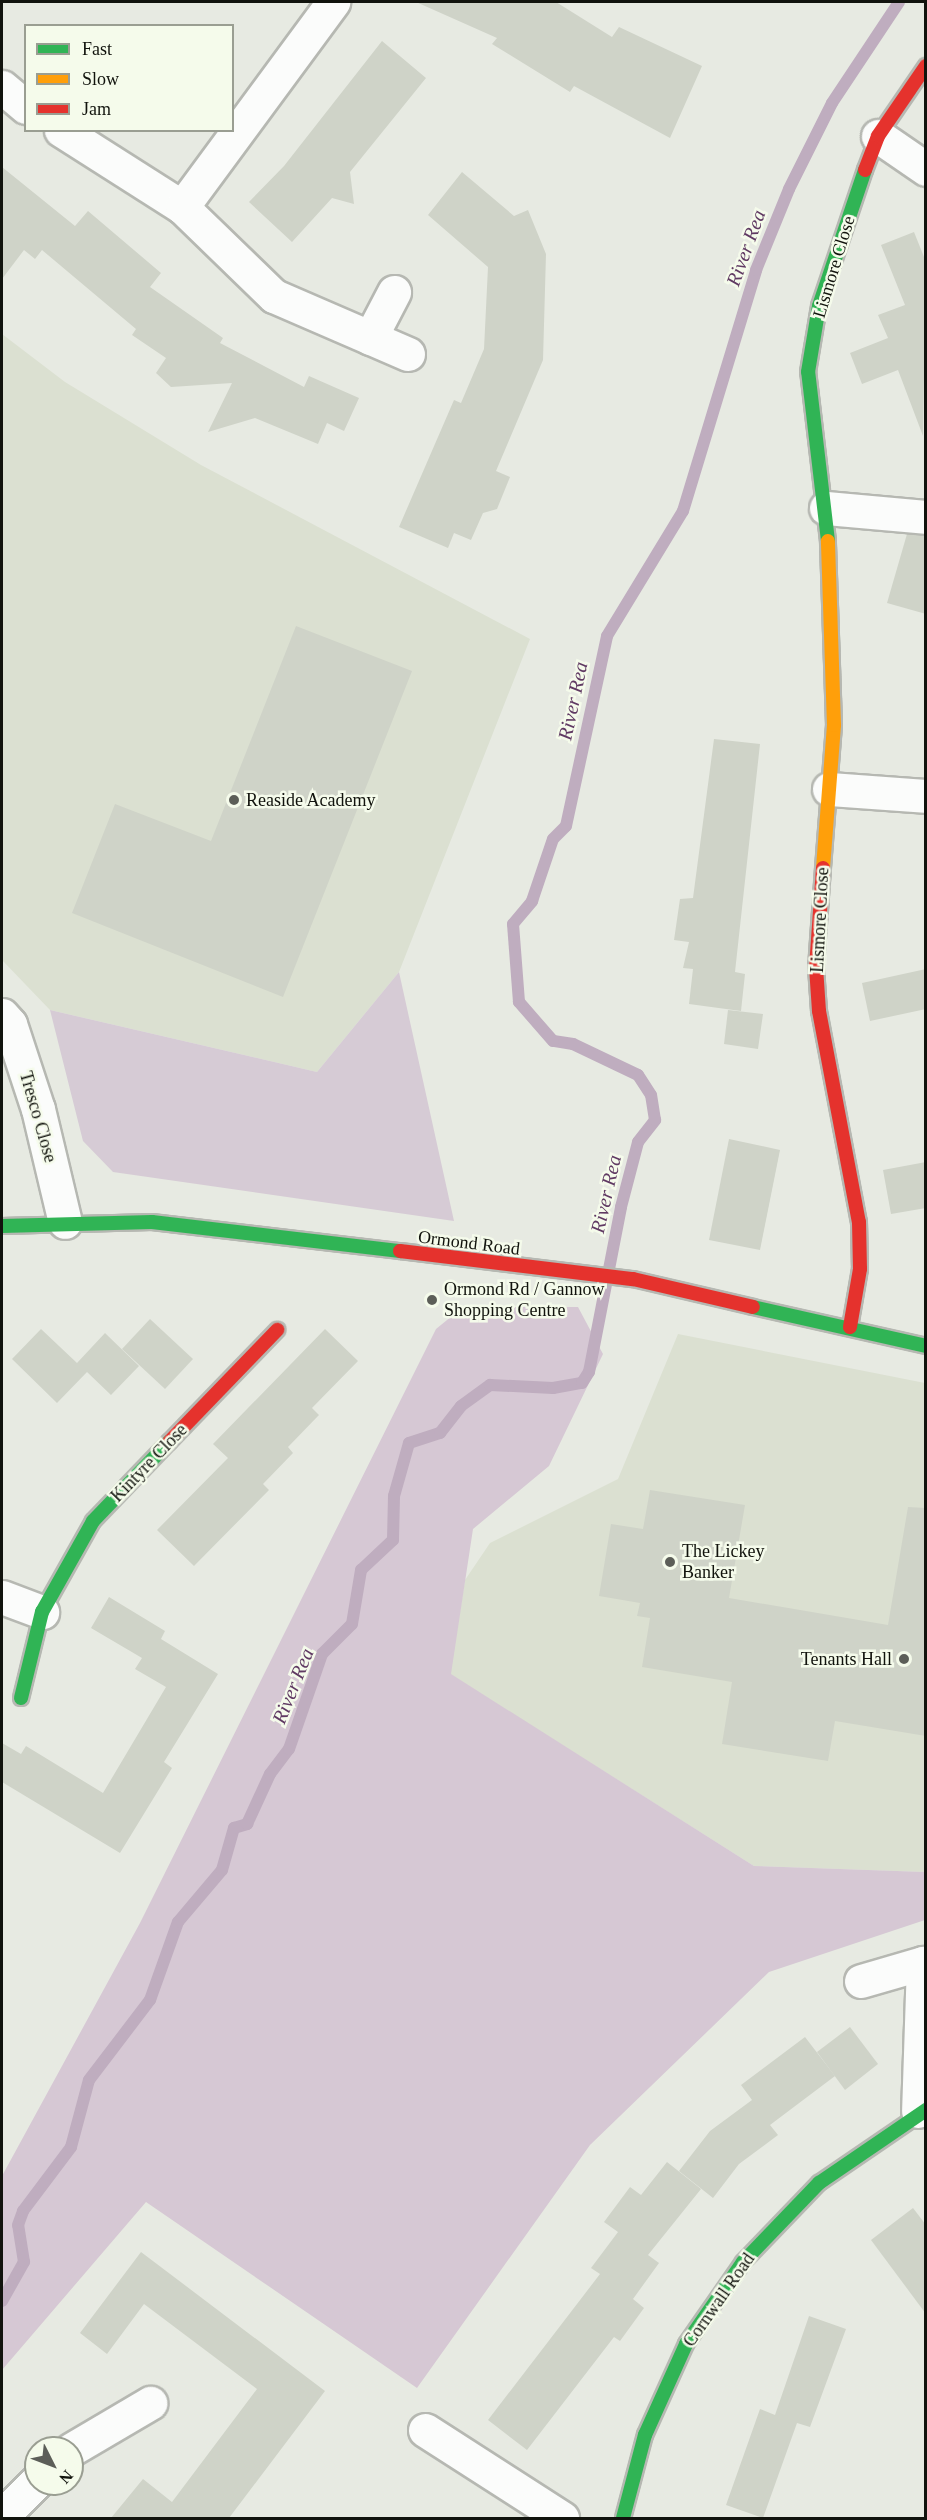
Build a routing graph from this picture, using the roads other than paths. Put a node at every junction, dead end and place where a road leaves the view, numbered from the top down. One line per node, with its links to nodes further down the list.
1 (333, 2): 8 (street)
2 (926, 66): 6 (street, Lismore Close)
3 (2, 87): 4 (street)
4 (24, 105)
5 (64, 132): 8 (street)
6 (878, 136): 7 (street); 12 (street, Lismore Close)
7 (926, 169)
8 (182, 207): 10 (street)
9 (394, 292): 10 (street)
10 (370, 338): 11 (street)
11 (408, 354)
12 (826, 508): 13 (street); 14 (street, Lismore Close)
13 (926, 517)
14 (829, 789): 15 (street); 19 (street, Lismore Close)
15 (926, 796)
16 (2, 1016): 17 (street, Tresco Close)
17 (64, 1222): 18 (street, Ormond Road); 19 (street, Ormond Road)
18 (2, 1226)
19 (850, 1327): 21 (street, Ormond Road)
20 (277, 1330): 23 (street, Kintyre Close)
21 (926, 1346)
22 (2, 1597): 23 (street)
23 (42, 1612): 24 (street, Kintyre Close)
24 (21, 1698)
25 (861, 1981): 26 (street, Cornwall Road)
26 (922, 2111): 33 (street, Cornwall Road)
27 (150, 2403): 29 (street)
28 (424, 2430): 32 (street)
29 (84, 2442)
30 (24, 2494): 31 (street)
31 (2, 2516)
32 (562, 2518)
33 (622, 2518)

